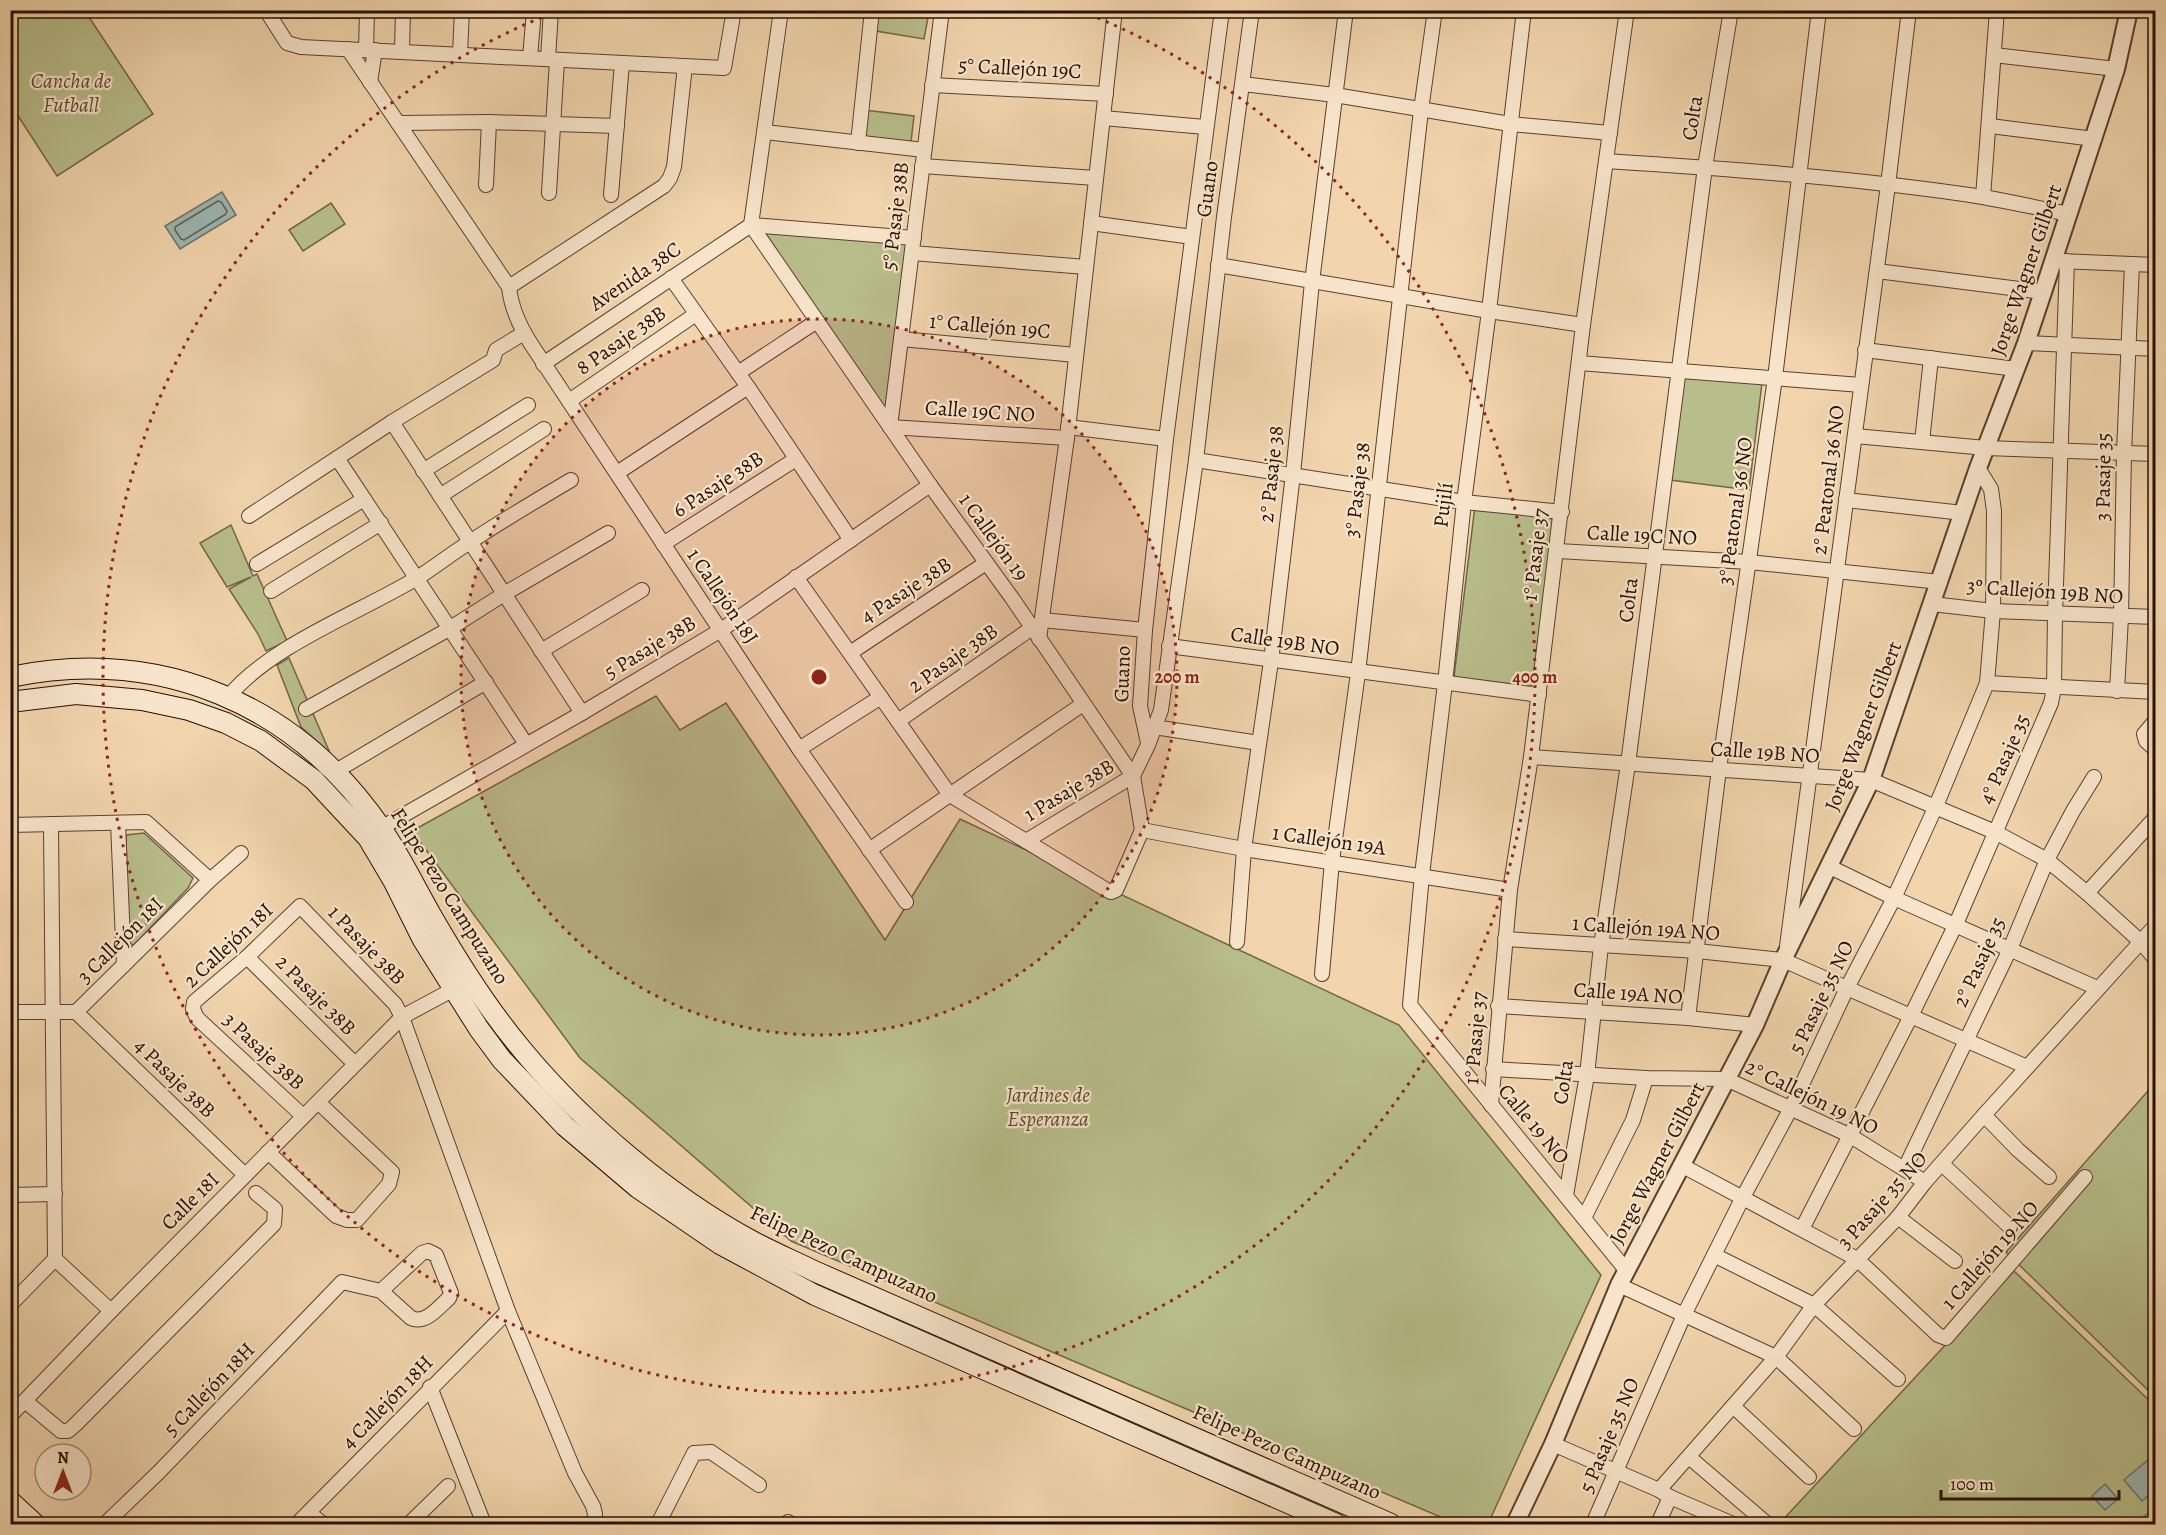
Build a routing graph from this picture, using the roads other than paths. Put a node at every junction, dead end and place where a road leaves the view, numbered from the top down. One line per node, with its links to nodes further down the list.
1 (403, 10): 24 (street)
2 (462, 10): 25 (street)
3 (534, 10): 27 (street)
4 (551, 10): 28 (street)
5 (734, 10): 30 (street)
6 (781, 10): 46 (street)
7 (872, 10): 49 (street)
8 (942, 10): 34 (street, 5° Pasaje 38B)
9 (1115, 10): 35 (street)
10 (1222, 10): 45 (street, Guano)
11 (1252, 10): 33 (street, Guano)
12 (1347, 10): 36 (street, 2° Pasaje 38)
13 (1435, 10): 37 (street, 3° Pasaje 38)
14 (1524, 10): 42 (street, Pujilí)
15 (1627, 10): 47 (street, 1° Pasaje 37)
16 (1731, 10): 53 (street, Colta)
17 (1820, 10): 54 (street, 3° Peatonal 36 NO)
18 (1909, 10): 57 (street, 2° Peatonal 36 NO)
19 (1997, 10): 26 (street)
20 (2129, 10): 31 (street, Jorge Wagner Gilbert)
21 (266, 11): 22 (street); 23 (street)
22 (348, 49): 23 (street); 32 (street)
23 (370, 50): 24 (street); 32 (street)
24 (402, 52): 25 (street)
25 (460, 54): 27 (street)
26 (1994, 55): 31 (street); 44 (street)
27 (530, 58): 28 (street)
28 (553, 59): 29 (street); 41 (street)
29 (622, 63): 30 (street); 43 (street)
30 (685, 66): 75 (street)
31 (2116, 69): 48 (street, Jorge Wagner Gilbert)
32 (370, 82): 40 (street)
33 (1242, 84): 36 (street); 69 (street, Guano)
34 (932, 85): 35 (street, 5° Callejón 19C); 50 (street, 5° Pasaje 38B)
35 (1106, 94): 38 (street)
36 (1335, 95): 37 (street); 74 (street, 2° Pasaje 38)
37 (1421, 110): 42 (street); 77 (street, 3° Pasaje 38)
38 (1103, 118): 45 (street); 55 (street)
39 (489, 122): 40 (street); 41 (street); 56 (street)
40 (398, 123): 75 (street)
41 (552, 123): 43 (street); 58 (street)
42 (1510, 124): 47 (street); 78 (street, Pujilí)
43 (617, 126): 59 (street)
44 (1990, 126): 48 (street); 60 (street)
45 (1206, 127): 64 (street, Guano)
46 (765, 132): 49 (street); 63 (street)
47 (1610, 133): 51 (street, 1° Pasaje 37)
48 (2094, 139): 61 (street, Jorge Wagner Gilbert)
49 (858, 143): 50 (street)
50 (924, 150): 52 (street, 5° Pasaje 38B)
51 (1606, 161): 53 (street); 81 (street, 1° Pasaje 37)
52 (922, 166): 55 (street); 65 (street, 5° Pasaje 38B)
53 (1705, 167): 54 (street); 94 (street, Colta)
54 (1799, 176): 57 (street); 96 (street, 3° Peatonal 36 NO)
55 (1096, 178): 62 (street)
56 (486, 185)
57 (1888, 185): 60 (street); 72 (street, 2° Peatonal 36 NO)
58 (549, 193)
59 (611, 195)
60 (1983, 197): 61 (street)
61 (2068, 214): 67 (street, Jorge Wagner Gilbert)
62 (1091, 223): 64 (street); 71 (street)
63 (751, 225): 65 (street); 73 (street, Avenida 38C); 80 (street, 1 Callejón 19)
64 (1192, 237): 106 (street, Guano)
65 (914, 238): 66 (street, 5° Pasaje 38B)
66 (912, 253): 71 (street); 83 (street, 5° Pasaje 38B)
67 (2061, 261): 68 (street); 76 (street, Jorge Wagner Gilbert); 85 (street, 4° Pasaje 35)
68 (2132, 264): 70 (street); 86 (street, 3 Pasaje 35)
69 (1218, 265): 74 (street); 114 (street, Guano)
70 (2156, 265)
71 (1086, 267): 89 (street)
72 (1877, 271): 76 (street); 88 (street, 2° Peatonal 36 NO)
73 (670, 278): 79 (street); 92 (street, Avenida 38C)
74 (1312, 282): 77 (street); 118 (street, 2° Pasaje 38)
75 (509, 287): 82 (street, 1 Callejón 18J)
76 (2043, 292): 84 (street, Jorge Wagner Gilbert)
77 (1401, 296): 78 (street); 121 (street, 3° Pasaje 38)
78 (1489, 311): 81 (street); 125 (street, Pujilí)
79 (696, 314): 95 (street); 99 (street, 8 Pasaje 38B)
80 (817, 321): 95 (street); 102 (street, 1 Callejón 19)
81 (1584, 325): 91 (street, 1° Pasaje 37)
82 (524, 333): 92 (street, 1 Callejón 18J); 101 (street)
83 (901, 339): 89 (street, 1° Callejón 19C); 102 (street, 5° Pasaje 38B)
84 (2026, 343): 85 (street); 93 (street, Jorge Wagner Gilbert)
85 (2064, 345): 86 (street); 109 (street, 4° Pasaje 35)
86 (2129, 348): 87 (street); 110 (street, 3 Pasaje 35)
87 (2156, 349)
88 (1865, 350): 90 (street); 97 (street, 2° Peatonal 36 NO)
89 (1076, 355): 104 (street)
90 (1931, 358): 93 (street); 107 (street)
91 (1579, 363): 94 (street); 126 (street, 1° Pasaje 37)
92 (543, 364): 99 (street, 1 Callejón 18J)
93 (2016, 369): 108 (street, Jorge Wagner Gilbert)
94 (1679, 371): 96 (street); 135 (street, Colta)
95 (738, 373): 98 (street)
96 (1775, 378): 97 (street); 136 (street, 3° Peatonal 36 NO)
97 (1861, 384): 105 (street, 2° Peatonal 36 NO)
98 (748, 387): 113 (street); 117 (street)
99 (569, 401): 117 (street, 1 Callejón 18J)
100 (528, 405): 116 (street)
101 (392, 422): 112 (street); 116 (street)
102 (890, 427): 104 (street, Calle 19C NO); 120 (street, 1 Callejón 19)
103 (544, 429): 122 (street)
104 (1067, 433): 106 (street, Calle 19C NO); 152 (street)
105 (1855, 436): 107 (street); 124 (street, 2° Peatonal 36 NO)
106 (1166, 439): 154 (street, Guano)
107 (1922, 442): 108 (street)
108 (1986, 448): 109 (street); 115 (street, Jorge Wagner Gilbert)
109 (2060, 451): 110 (street); 148 (street, 4° Pasaje 35)
110 (2124, 453): 111 (street); 149 (street, 3 Pasaje 35)
111 (2156, 454)
112 (337, 458): 123 (street); 128 (street)
113 (796, 459): 131 (street); 133 (street, 6 Pasaje 38B)
114 (1196, 460): 118 (street, Calle 19C NO); 155 (street, Guano)
115 (1978, 468): 127 (street, Jorge Wagner Gilbert); 147 (street, 5 Pasaje 35 NO)
116 (423, 471): 122 (street)
117 (617, 473): 133 (street, 1 Callejón 18J)
118 (1293, 474): 121 (street, Calle 19C NO); 158 (street, 2° Pasaje 38)
119 (571, 480): 132 (street)
120 (930, 485): 131 (street, 5 Pasaje 38B); 137 (street, 1 Callejón 19)
121 (1378, 487): 125 (street, Calle 19C NO); 159 (street, 3° Pasaje 38)
122 (441, 496): 132 (street)
123 (364, 499): 129 (street); 138 (street)
124 (1846, 500): 127 (street); 139 (street, 2° Peatonal 36 NO)
125 (1464, 502): 126 (street, Calle 19C NO); 162 (street, Pujilí)
126 (1562, 512): 134 (street, 1° Pasaje 37)
127 (1963, 513): 142 (street, Jorge Wagner Gilbert)
128 (249, 516)
129 (381, 523): 141 (street); 144 (street)
130 (608, 533): 145 (street)
131 (851, 540): 140 (street, 5 Pasaje 38B)
132 (470, 542): 141 (street); 145 (street)
133 (663, 544): 153 (street, 1 Callejón 18J)
134 (1558, 551): 135 (street, Calle 19C NO); 167 (street, 1° Pasaje 37)
135 (1655, 557): 136 (street, Calle 19C NO); 183 (street, Colta)
136 (1749, 562): 139 (street, Calle 19C NO); 184 (street, 3° Peatonal 36 NO)
137 (986, 563): 152 (street, 1 Callejón 19); 157 (street, 4 Pasaje 38B)
138 (257, 564)
139 (1837, 571): 142 (street, Calle 19C NO); 187 (street, 2° Peatonal 36 NO)
140 (796, 577): 153 (street, 5 Pasaje 38B); 157 (street)
141 (417, 578): 151 (street); 168 (street)
142 (1940, 582): 146 (street, Jorge Wagner Gilbert)
143 (642, 590): 156 (street)
144 (271, 591)
145 (504, 594): 151 (street); 156 (street)
146 (1932, 604): 147 (street, 3º Callejón 19B NO); 189 (street, Jorge Wagner Gilbert)
147 (1993, 611): 148 (street, 3º Callejón 19B NO); 163 (street, 5 Pasaje 35 NO)
148 (2055, 614): 149 (street, 3º Callejón 19B NO); 164 (street, 4° Pasaje 35)
149 (2121, 617): 150 (street, 3º Callejón 19B NO); 165 (street, 3 Pasaje 35)
150 (2156, 617)
151 (449, 629): 161 (street); 172 (street)
152 (1038, 629): 154 (street); 171 (street, 1 Callejón 19); 174 (street, 2 Pasaje 38B)
153 (720, 630): 173 (street, 5 Pasaje 38B); 180 (street, 1 Callejón 18J)
154 (1145, 630): 179 (street, Guano)
155 (1169, 646): 158 (street, Calle 19B NO); 176 (street, Guano)
156 (541, 651): 173 (street)
157 (850, 653): 169 (street)
158 (1271, 661): 159 (street, Calle 19B NO); 177 (street, 2° Pasaje 38)
159 (1358, 673): 162 (street, Calle 19B NO); 204 (street, 3° Pasaje 38)
160 (10, 677): 168 (main road, Felipe Pezo Campuzano)
161 (486, 682): 178 (street); 185 (street)
162 (1445, 683): 167 (street, Calle 19B NO); 206 (street, Pujilí)
163 (1987, 683): 164 (street); 191 (street, 5 Pasaje 35 NO)
164 (2054, 688): 165 (street); 198 (street, 4° Pasaje 35)
165 (2117, 691): 166 (street)
166 (2156, 692)
167 (1539, 695): 182 (street, 1° Pasaje 37)
168 (228, 697): 185 (main road, Felipe Pezo Campuzano)
169 (881, 697): 174 (street); 180 (street)
170 (10, 702): 228 (main road, Felipe Pezo Campuzano)
171 (1083, 704): 186 (street, 1 Callejón 19); 190 (street)
172 (306, 709)
173 (582, 712): 178 (street, 5 Pasaje 38B)
174 (898, 721): 190 (street)
175 (2151, 725): 181 (street)
176 (1155, 727): 177 (street); 179 (street, Guano)
177 (1259, 743): 200 (street, 2° Pasaje 38)
178 (526, 744): 196 (street, 5 Pasaje 38B)
179 (1148, 745): 186 (street)
180 (799, 749): 201 (street, 1 Callejón 18J)
181 (2156, 750)
182 (1531, 757): 183 (street, Calle 19B NO); 208 (street, 1° Pasaje 37)
183 (1628, 764): 184 (street, Calle 19B NO); 218 (street, Colta)
184 (1719, 769): 187 (street, Calle 19B NO); 220 (street, 3° Peatonal 36 NO)
185 (336, 771): 196 (main road, Felipe Pezo Campuzano)
186 (1133, 776): 197 (street, 1 Callejón 19); 199 (street, 1 Pasaje 38B)
187 (1809, 776): 189 (street, Calle 19B NO); 222 (street, 2° Peatonal 36 NO)
188 (2094, 777): 203 (street, 2° Pasaje 35)
189 (1871, 780): 191 (street, Calle 19B NO); 205 (street, Jorge Wagner Gilbert)
190 (950, 795): 199 (street); 201 (street)
191 (1936, 806): 198 (street, Calle 19B NO); 210 (street, 5 Pasaje 35 NO)
192 (2156, 817): 209 (street)
193 (118, 823): 194 (street); 207 (street); 224 (street)
194 (51, 824): 195 (street); 233 (street)
195 (10, 825)
196 (381, 828): 306 (main road, Felipe Pezo Campuzano)
197 (1142, 830): 199 (street); 200 (street, 1 Callejón 19A)
198 (1995, 832): 203 (street, Calle 19B NO); 213 (street, 4° Pasaje 35)
199 (1026, 841)
200 (1244, 849): 204 (street, 1 Callejón 19A); 216 (street, 2° Pasaje 38)
201 (869, 850): 211 (street, 1 Callejón 18J)
202 (241, 853): 207 (street, 3 Callejón 18I)
203 (2047, 860): 209 (street, Calle 19B NO); 219 (street, 2° Pasaje 35)
204 (1332, 861): 206 (street, 1 Callejón 19A); 225 (street, 3° Pasaje 38)
205 (1830, 867): 210 (street); 222 (street, Jorge Wagner Gilbert)
206 (1422, 875): 208 (street, 1 Callejón 19A); 229 (street, Pujilí)
207 (210, 880): 224 (street, 3 Callejón 18I)
208 (1510, 890): 215 (street, 1° Pasaje 37)
209 (2087, 893): 217 (street, Calle 19B NO)
210 (1894, 898): 213 (street); 226 (street, 5 Pasaje 35 NO)
211 (906, 902)
212 (300, 906): 221 (street, 2 Callejón 18I); 236 (street, 1 Pasaje 38B)
213 (1956, 924): 219 (street); 235 (street, 4° Pasaje 35)
214 (2156, 926): 217 (street, 3 Pasaje 35 NO)
215 (1505, 939): 218 (street, 1 Callejón 19A NO); 230 (street, 1° Pasaje 37)
216 (1237, 942)
217 (2140, 942): 223 (street, Calle 19B NO); 227 (street, 3 Pasaje 35 NO)
218 (1601, 946): 220 (street, 1 Callejón 19A NO); 231 (street, Colta)
219 (2010, 949): 227 (street); 240 (street, 2° Pasaje 35)
220 (1697, 951): 222 (street, 1 Callejón 19A NO); 238 (street, 3° Peatonal 36 NO)
221 (247, 957): 237 (street, 2 Callejón 18I); 241 (street, 2 Pasaje 38B)
222 (1785, 957): 226 (street); 239 (street, Jorge Wagner Gilbert)
223 (2156, 960)
224 (124, 965): 234 (street, 3 Callejón 18I)
225 (1322, 974)
226 (1847, 988): 235 (street); 249 (street, 5 Pasaje 35 NO)
227 (2097, 988): 242 (street, 3 Pasaje 35 NO)
228 (454, 989): 236 (street, Calle 18I); 305 (main road, Felipe Pezo Campuzano)
229 (1410, 1005): 248 (street, Calle 19 NO)
230 (1498, 1006): 231 (street, Calle 19A NO); 243 (street, 1° Pasaje 37)
231 (1593, 1011): 238 (street, Calle 19A NO); 244 (street, Colta)
232 (10, 1012): 233 (street, 3 Callejón 18I)
233 (53, 1012): 234 (street, 3 Callejón 18I); 262 (street)
234 (76, 1012): 257 (street, 4 Pasaje 38B)
235 (1911, 1016): 240 (street); 252 (street, 4° Pasaje 35)
236 (402, 1017): 241 (street, Calle 18I); 279 (street, 1 Pasaje 38B)
237 (197, 1018): 251 (street, 3 Pasaje 38B)
238 (1688, 1018): 239 (street, Calle 19A NO)
239 (1755, 1025): 246 (street, Jorge Wagner Gilbert)
240 (1965, 1039): 242 (street); 256 (street, 2° Pasaje 35)
241 (355, 1064): 247 (street, Calle 18I)
242 (2027, 1066): 250 (street, 3 Pasaje 35 NO)
243 (1493, 1069): 244 (street, 2° Callejón 19 NO); 248 (street, 1° Pasaje 37)
244 (1587, 1075): 245 (street, 2° Callejón 19 NO); 264 (street, Colta)
245 (1646, 1078): 246 (street, 2° Callejón 19 NO); 267 (street)
246 (1726, 1079): 249 (street, 2° Callejón 19 NO); 255 (street, Jorge Wagner Gilbert)
247 (318, 1102): 251 (street, Calle 18I); 253 (street)
248 (1491, 1105): 264 (street, Calle 19 NO)
249 (1791, 1108): 252 (street, 2° Callejón 19 NO); 265 (street, 5 Pasaje 35 NO)
250 (1984, 1115): 254 (street, 3 Pasaje 35 NO); 258 (street)
251 (303, 1116): 253 (street, Calle 18I)
252 (1849, 1135): 256 (street, 2° Callejón 19 NO); 269 (street, 4° Pasaje 35)
253 (268, 1152): 257 (street, Calle 18I)
254 (1942, 1164): 260 (street, 3 Pasaje 35 NO); 268 (street)
255 (1682, 1165): 265 (street, 1 Callejón 19 NO); 274 (street, Jorge Wagner Gilbert)
256 (1905, 1168): 260 (street, 2° Callejón 19 NO)
257 (245, 1175): 278 (street, Calle 18I)
258 (2049, 1177)
259 (2085, 1177): 272 (street, 1 Callejón 19 NO)
260 (1925, 1182): 266 (street, 3 Pasaje 35 NO)
261 (256, 1193): 284 (street)
262 (54, 1194): 263 (street); 271 (street)
263 (10, 1195)
264 (1566, 1195): 267 (street, Calle 19 NO)
265 (1742, 1199): 269 (street, 1 Callejón 19 NO); 270 (street, 5 Pasaje 35 NO)
266 (1898, 1217): 272 (street, 3 Pasaje 35 NO); 273 (street)
267 (1584, 1218): 274 (street, Calle 19 NO)
268 (2010, 1227)
269 (1802, 1229): 272 (street, 1 Callejón 19 NO)
270 (1714, 1255): 277 (street); 280 (street, 5 Pasaje 35 NO)
271 (55, 1259): 276 (street); 278 (street)
272 (1857, 1259): 277 (street, 3 Pasaje 35 NO)
273 (1955, 1261)
274 (1623, 1277): 280 (street, Calle 19 NO); 288 (street, Jorge Wagner Gilbert)
275 (381, 1291): 275 (street); 298 (street, 5 Callejón 18H)
276 (10, 1305)
277 (1814, 1305): 281 (street, 3 Pasaje 35 NO); 282 (street)
278 (111, 1311): 284 (street, Calle 18I)
279 (508, 1311): 283 (street, 4 Callejón 18H); 303 (street, 1 Pasaje 38B)
280 (1684, 1315): 281 (street, Calle 19 NO); 290 (street, 5 Pasaje 35 NO)
281 (1776, 1357): 285 (street, 3 Pasaje 35 NO); 287 (street, Calle 19 NO)
282 (1898, 1379)
283 (430, 1388): 296 (street, 4 Callejón 18H); 302 (street)
284 (25, 1401): 286 (street, Calle 18I)
285 (1733, 1406): 289 (street, 3 Pasaje 35 NO); 291 (street)
286 (10, 1416)
287 (1854, 1429)
288 (1553, 1444): 290 (street); 307 (street, Jorge Wagner Gilbert)
289 (1689, 1457): 294 (street, 3 Pasaje 35 NO); 311 (street)
290 (1615, 1471): 294 (street); 308 (street, 5 Pasaje 35 NO)
291 (1809, 1477)
292 (759, 1485): 304 (street)
293 (448, 1486): 301 (street)
294 (1664, 1493): 309 (street); 310 (street)
295 (10, 1501): 297 (main road)
296 (309, 1513): 299 (street, 4 Callejón 18H); 300 (street)
297 (35, 1524)
298 (105, 1524)
299 (297, 1524)
300 (323, 1524)
301 (409, 1524)
302 (484, 1524)
303 (594, 1524)
304 (658, 1524)
305 (1336, 1524)
306 (1391, 1524)
307 (1515, 1524)
308 (1593, 1524)
309 (1659, 1524)
310 (1732, 1524)
311 (1764, 1524)

